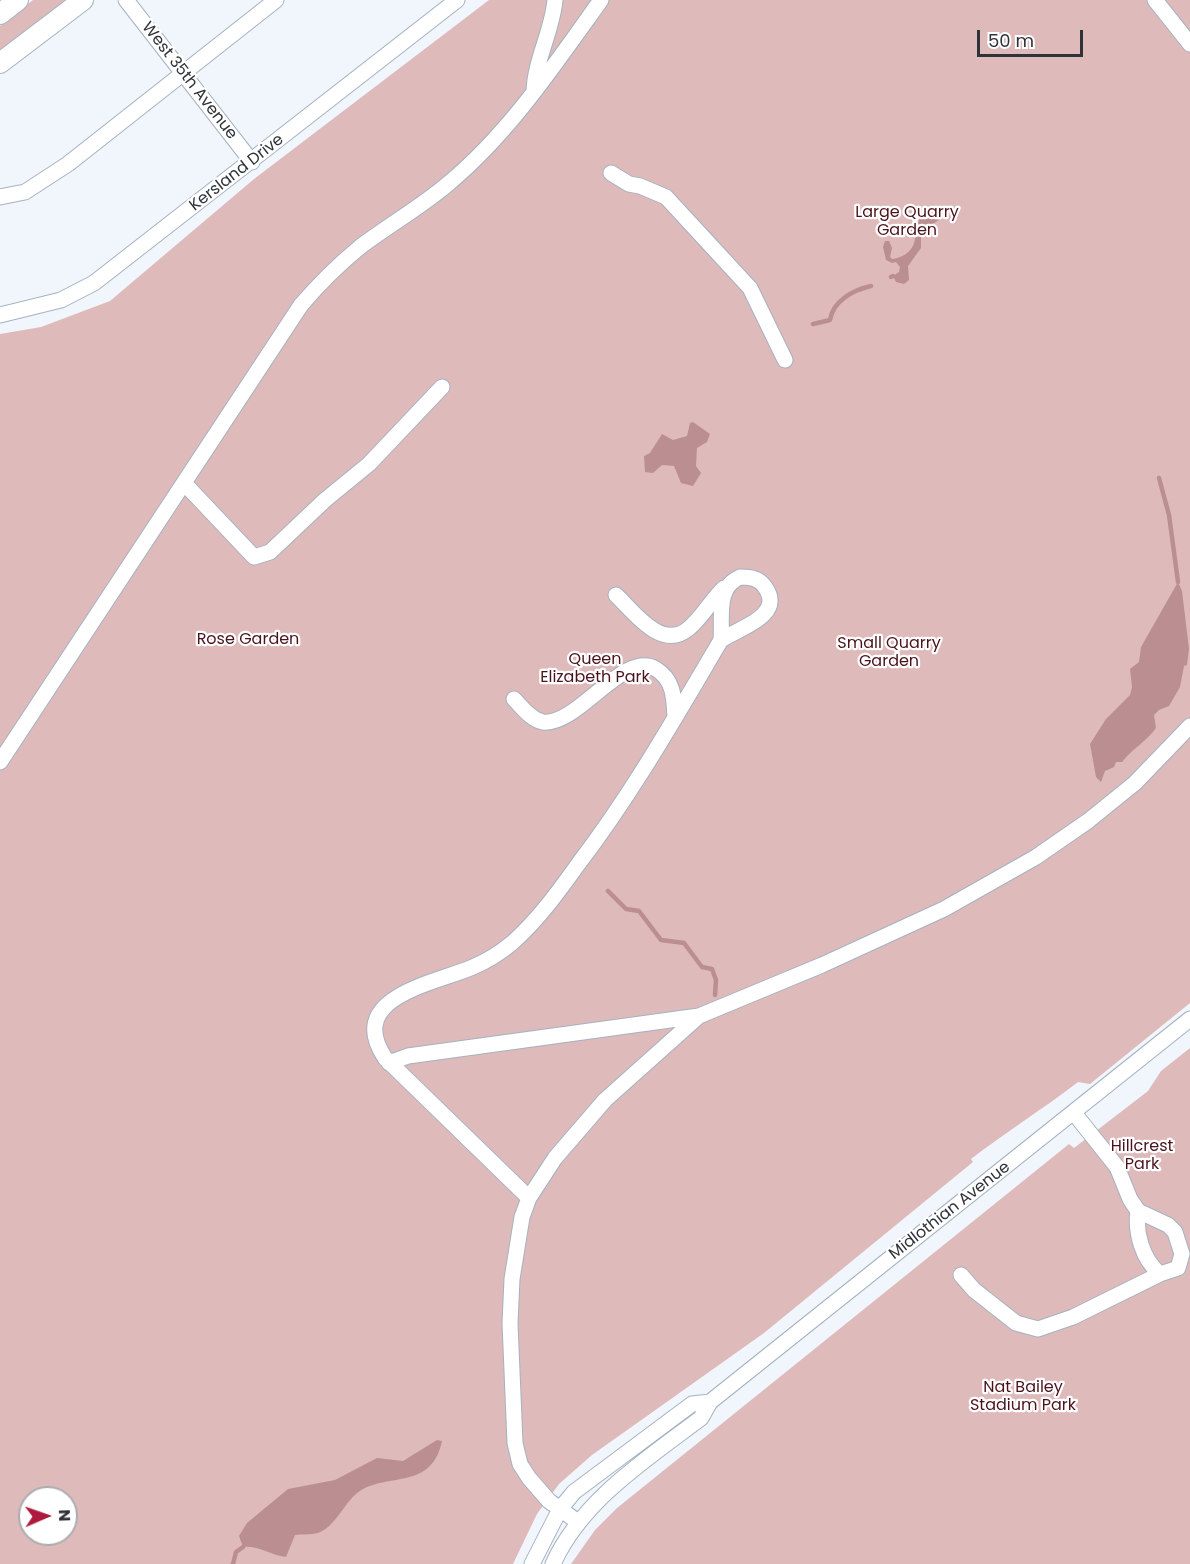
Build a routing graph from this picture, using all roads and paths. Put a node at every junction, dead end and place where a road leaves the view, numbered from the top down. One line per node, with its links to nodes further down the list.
1 (18, 0): 9 (main road)
2 (83, 0): 11 (main road)
3 (126, 0): 12 (street, West 35th Avenue)
4 (276, 0): 12 (street)
5 (457, 0): 14 (street, Kersland Drive)
6 (555, 0): 13 (street)
7 (601, 0): 13 (street)
8 (1155, 0): 10 (street)
9 (0, 14)
10 (1190, 44)
11 (0, 63)
12 (184, 74): 14 (street, West 35th Avenue); 16 (street)
13 (534, 91): 20 (street)
14 (252, 162): 17 (street, Kersland Drive)
15 (611, 173): 18 (street)
16 (0, 197)
17 (0, 315)
18 (785, 360)
19 (442, 387): 20 (street)
20 (183, 483): 27 (street)
21 (727, 586): 22 (street); 23 (street); 23 (street)
22 (616, 595)
23 (721, 640): 25 (street)
24 (514, 699): 25 (street)
25 (675, 718): 30 (street)
26 (1190, 726): 28 (street)
27 (0, 762)
28 (699, 1016): 30 (street); 32 (street)
29 (1190, 1019): 31 (street, Midlothian Avenue)
30 (389, 1063): 32 (street)
31 (1074, 1113): 33 (street); 36 (street, Midlothian Avenue)
32 (529, 1198): 37 (street)
33 (1138, 1210): 34 (street); 34 (street)
34 (1160, 1274): 35 (street)
35 (961, 1275)
36 (710, 1402): 37 (street, Midlothian Avenue); 38 (street, Midlothian Avenue)
37 (560, 1509): 38 (street); 39 (street, Midlothian Avenue)
38 (578, 1522): 40 (street, Midlothian Avenue)
39 (532, 1564)
40 (553, 1564)

